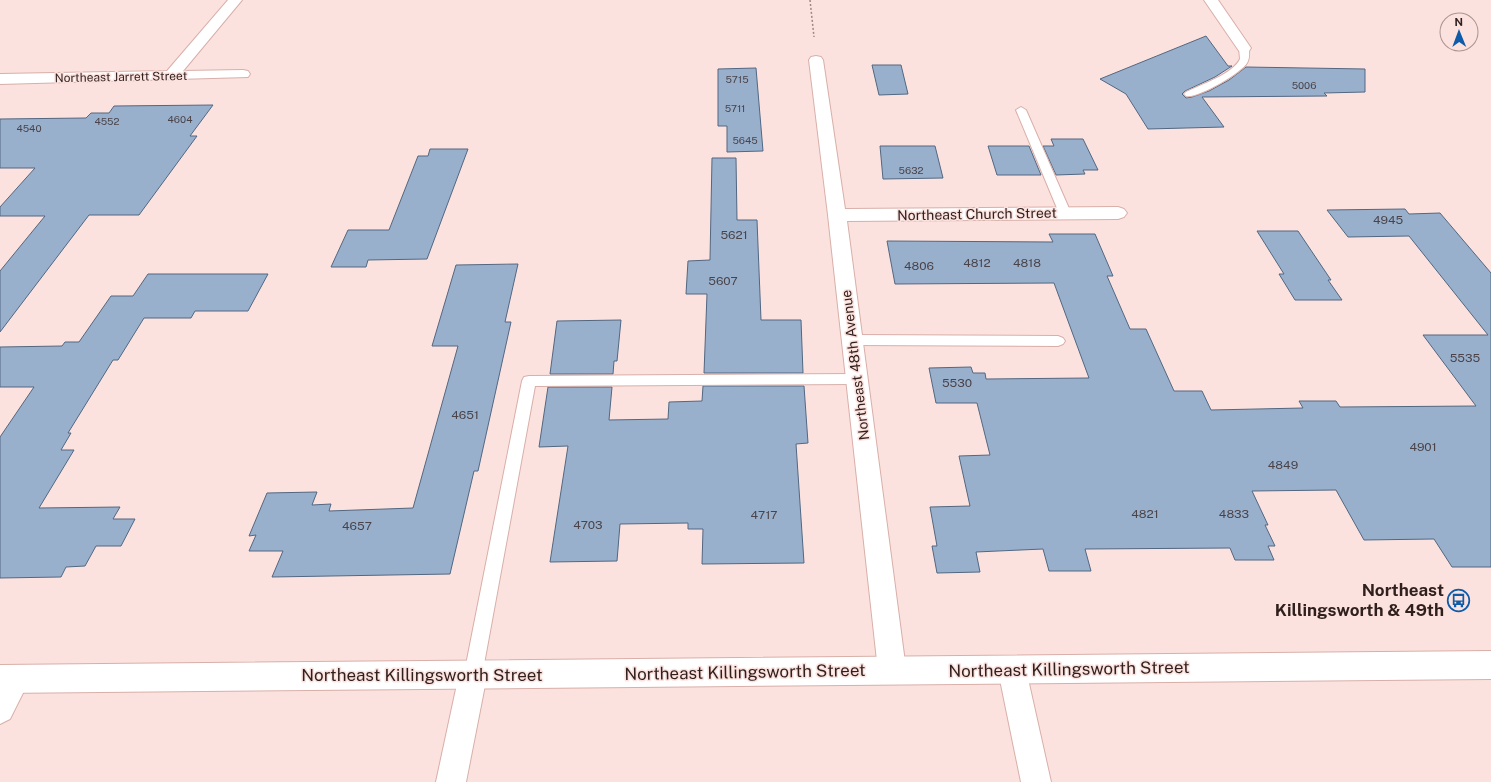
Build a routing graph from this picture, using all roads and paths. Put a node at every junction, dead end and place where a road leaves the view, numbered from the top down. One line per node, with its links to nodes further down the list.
1 (235, 0): 7 (street)
2 (810, 0): 5 (path)
3 (1211, 0): 4 (street)
4 (1244, 48): 9 (lane)
5 (816, 60): 13 (street, Northeast 48th Avenue)
6 (243, 74): 7 (street, Northeast Jarrett Street)
7 (172, 76): 8 (street, Northeast Jarrett Street)
8 (0, 79)
9 (1189, 94)
10 (1021, 110): 12 (lane)
11 (1118, 212): 12 (street, Northeast Church Street)
12 (1065, 213): 13 (street, Northeast Church Street)
13 (837, 215): 14 (street, Northeast 48th Avenue)
14 (852, 340): 15 (lane); 16 (street, Northeast 48th Avenue)
15 (1058, 341)
16 (857, 379): 18 (street, Northeast 48th Avenue); 20 (lane)
17 (1491, 665): 19 (street, Northeast Killingsworth Street)
18 (892, 670): 19 (street, Northeast Killingsworth Street); 20 (street, Northeast Killingsworth Street)
19 (1012, 670): 24 (street)
20 (473, 675): 21 (street, Northeast Killingsworth Street); 23 (street)
21 (8, 679): 22 (street)
22 (0, 708)
23 (451, 782)
24 (1036, 782)

